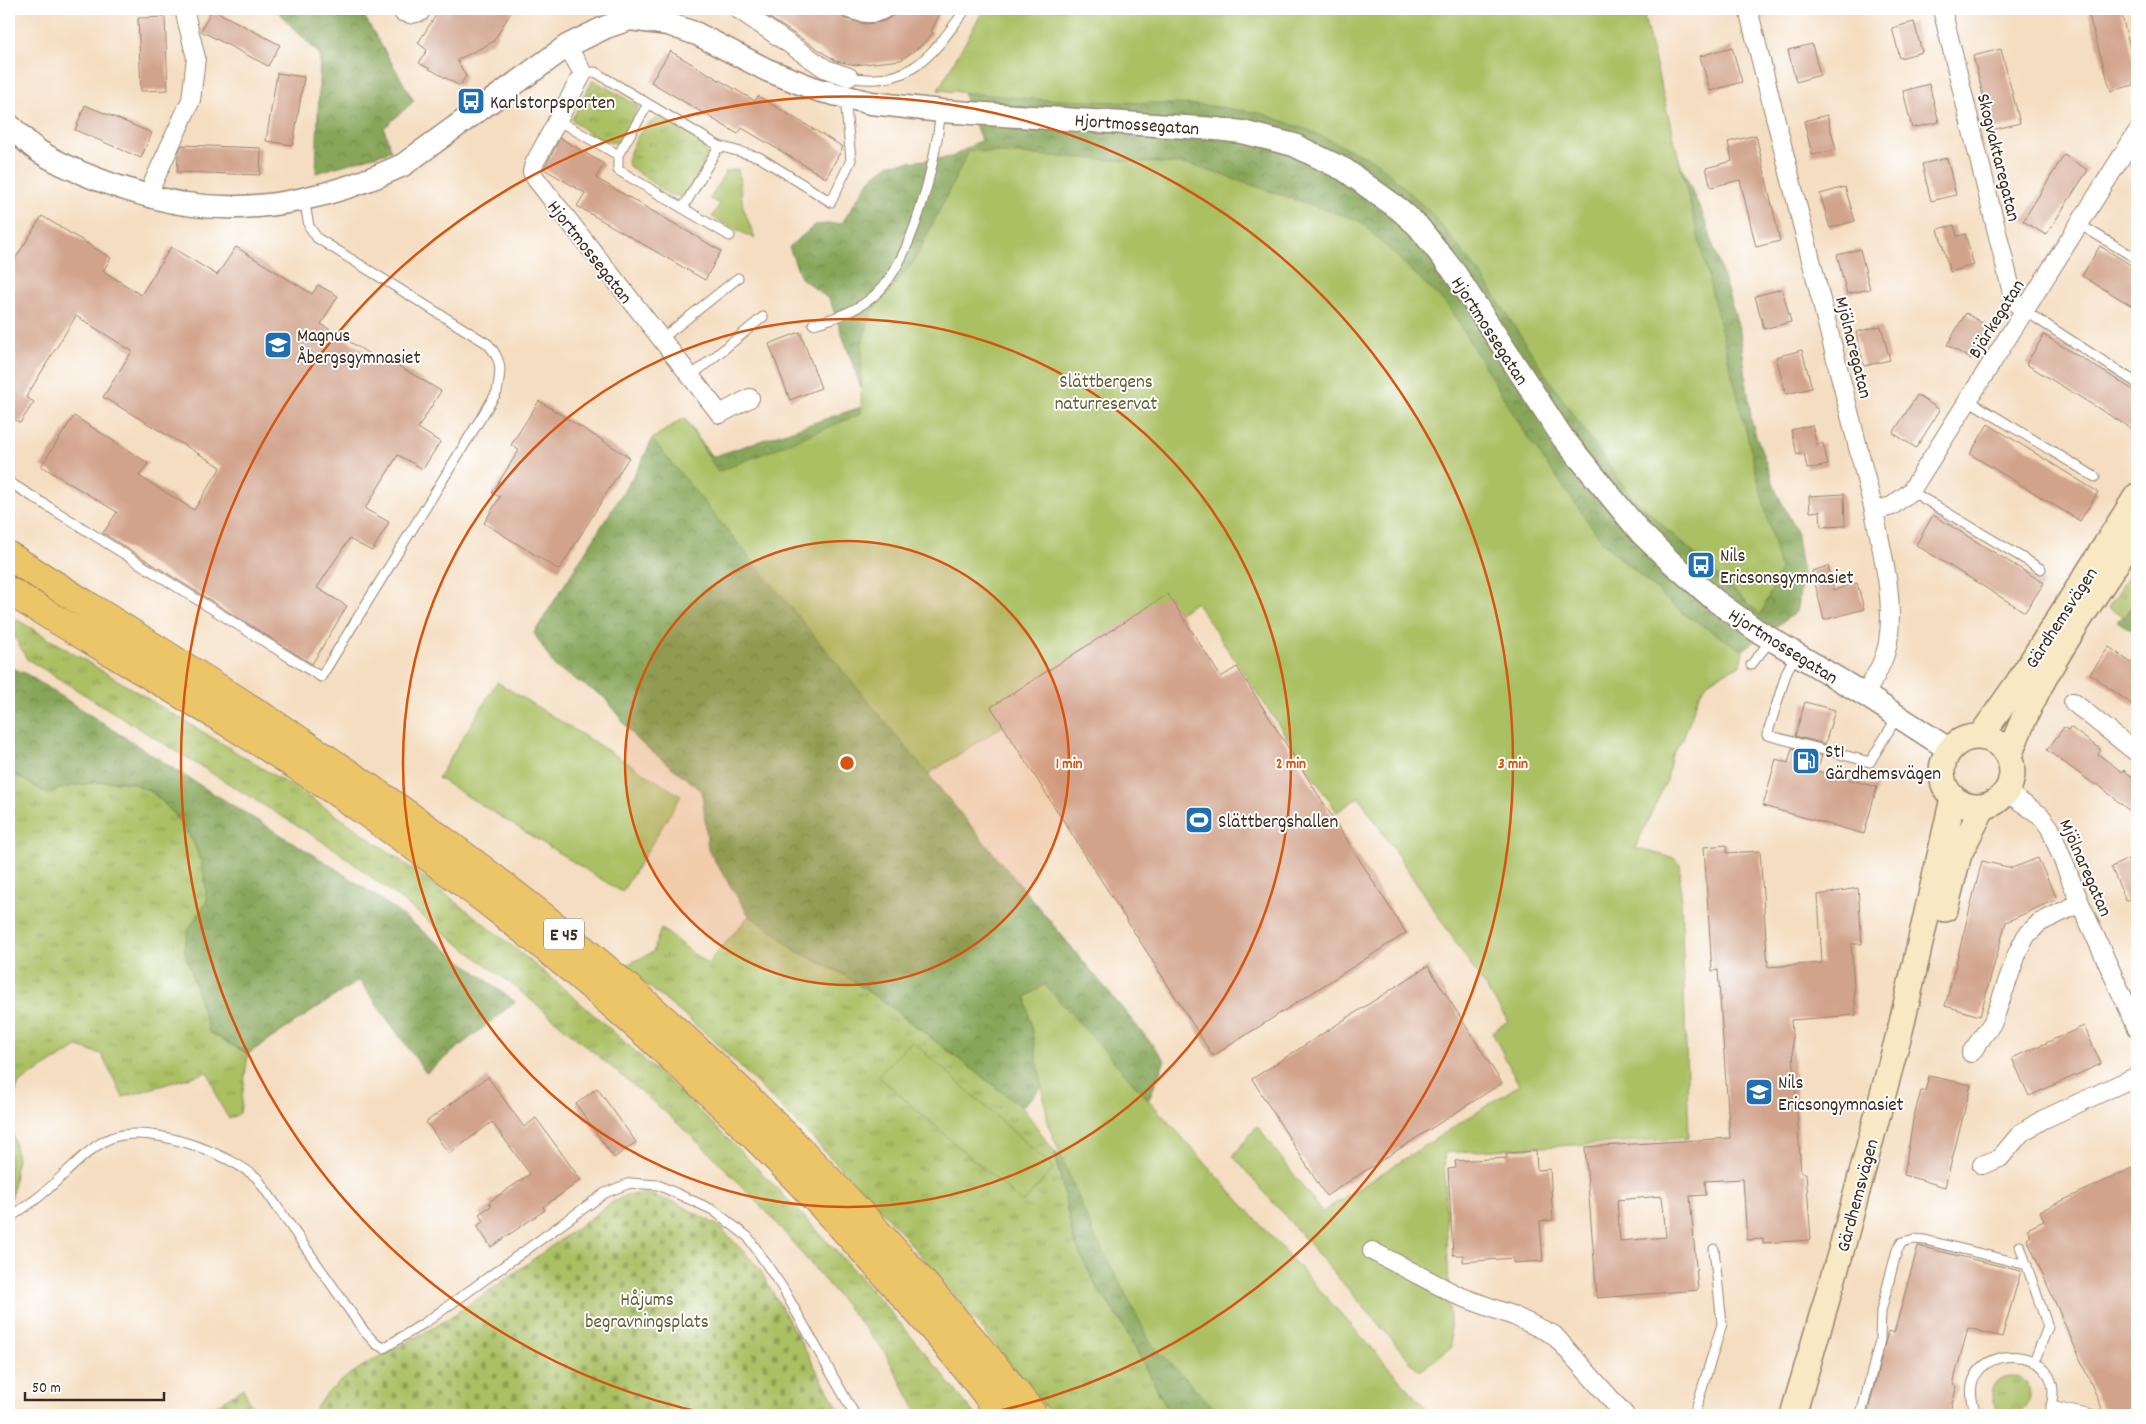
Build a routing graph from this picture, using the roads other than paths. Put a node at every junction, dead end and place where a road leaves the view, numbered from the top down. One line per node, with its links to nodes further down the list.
1 (184, 9): 21 (street)
2 (396, 9): 3 (lane)
3 (427, 9)
4 (738, 9): 13 (street)
5 (849, 9): 6 (street)
6 (884, 9)
7 (966, 9): 13 (lane, Hjortmossegatan)
8 (1748, 9): 40 (street, Mjölnaregatan)
9 (1942, 9): 28 (street, Skogvaktaregatan)
10 (629, 14): 11 (street); 13 (street, Hjortmossegatan)
11 (567, 46): 12 (street); 22 (street)
12 (583, 73): 14 (lane); 16 (street, Hjortmossegatan)
13 (847, 87): 15 (street, Hjortmossegatan); 19 (lane)
14 (648, 104): 19 (lane); 20 (lane)
15 (941, 111): 30 (lane); 45 (street, Hjortmossegatan)
16 (559, 121): 20 (lane); 31 (street, Hjortmossegatan)
17 (9, 125): 21 (street)
18 (2137, 134): 24 (street, Bjärkegatan)
19 (719, 146): 23 (lane)
20 (618, 154): 23 (lane)
21 (147, 196): 22 (street)
22 (304, 199): 37 (lane)
23 (683, 208): 25 (lane)
24 (2079, 224): 26 (lane); 28 (street, Bjärkegatan)
25 (730, 236)
26 (2137, 259)
27 (738, 278): 31 (lane)
28 (2024, 310): 33 (lane); 35 (street, Bjärkegatan)
29 (762, 317): 32 (lane)
30 (813, 324)
31 (660, 340): 32 (street, Hjortmossegatan)
32 (690, 377): 34 (street, Hjortmossegatan)
33 (2137, 383)
34 (750, 398)
35 (1968, 400): 36 (lane); 38 (street, Bjärkegatan)
36 (2095, 477)
37 (9, 482)
38 (1911, 491): 40 (street, Bjärkegatan); 43 (lane)
39 (2137, 496): 51 (main road, Gärdhemsvägen)
40 (1874, 511): 48 (street, Mjölnaregatan)
41 (2137, 531): 54 (main road, Gärdhemsvägen)
42 (9, 556): 72 (highway, E 45)
43 (2041, 569)
44 (9, 591): 71 (highway, E 45)
45 (1771, 640): 46 (street, Hjortmossegatan); 47 (lane)
46 (1796, 654): 48 (street, Hjortmossegatan); 50 (lane)
47 (1751, 665)
48 (1865, 695): 50 (street, Hjortmossegatan)
49 (2073, 702): 53 (street)
50 (1898, 716): 52 (street, Hjortmossegatan)
51 (1980, 737): 52 (main road); 54 (main road)
52 (1950, 750): 56 (main road)
53 (2137, 753)
54 (2009, 757): 55 (main road, Gärdhemsvägen)
55 (2006, 792): 57 (main road); 58 (street, Mjölnaregatan)
56 (1953, 798): 57 (main road); 75 (main road, Gärdhemsvägen)
57 (1983, 807): 76 (main road, Gärdhemsvägen)
58 (2080, 904): 59 (street, Mjölnaregatan); 60 (street)
59 (2137, 1028)
60 (1971, 1053)
61 (2137, 1076): 62 (street)
62 (1982, 1165)
63 (9, 1218): 70 (lane)
64 (2020, 1246): 67 (lane)
65 (1714, 1249): 74 (lane)
66 (1372, 1251): 73 (street)
67 (2027, 1265): 68 (lane); 77 (lane)
68 (2034, 1362): 69 (lane); 78 (lane)
69 (2049, 1411): 79 (lane)
70 (855, 1415)
71 (1002, 1415)
72 (1033, 1415)
73 (1625, 1415)
74 (1694, 1415)
75 (1793, 1415)
76 (1807, 1415)
77 (1860, 1415)
78 (1977, 1415)
79 (2091, 1415)

